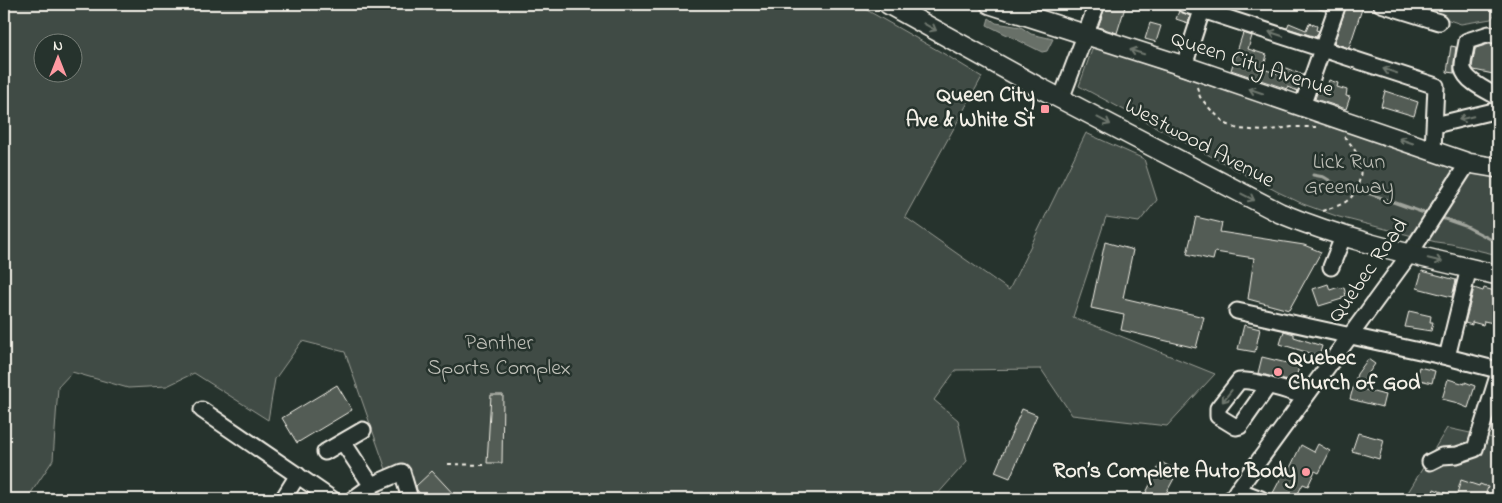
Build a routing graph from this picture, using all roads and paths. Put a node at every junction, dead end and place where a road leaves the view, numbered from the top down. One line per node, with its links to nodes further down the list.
1 (888, 4): 15 (main road, Westwood Avenue, one-way to 15)
2 (993, 4): 9 (main road, Queen City Avenue)
3 (1097, 4): 9 (street)
4 (1184, 4): 7 (street)
5 (1338, 4): 11 (street)
6 (1381, 4): 8 (street)
7 (1203, 7): 11 (street, one-way to 7); 12 (street)
8 (1438, 22)
9 (1086, 36): 12 (main road, Queen City Avenue, one-way to 9); 15 (street)
10 (1498, 36): 14 (street)
11 (1322, 49): 16 (street); 18 (street, one-way to 11)
12 (1184, 66): 16 (main road, Queen City Avenue, one-way to 12)
13 (1196, 81): 19 (path)
14 (1498, 97)
15 (1061, 99): 25 (main road, Westwood Avenue, one-way to 25)
16 (1302, 106): 21 (main road, Queen City Avenue, one-way to 16)
17 (1498, 110): 18 (street, one-way to 18)
18 (1435, 125): 21 (street)
19 (1318, 127)
20 (1339, 132): 24 (path)
21 (1433, 150): 22 (main road, Queen City Avenue)
22 (1468, 163): 23 (main road, Queen City Avenue); 26 (street, Quebec Road)
23 (1498, 168)
24 (1322, 211)
25 (1343, 237): 26 (main road, Westwood Avenue); 27 (street)
26 (1409, 255): 28 (main road, Westwood Avenue, one-way to 28); 31 (street, Quebec Road)
27 (1331, 267)
28 (1470, 268): 29 (main road, Westwood Avenue); 32 (street)
29 (1498, 275)
30 (1237, 311): 31 (street)
31 (1350, 336): 32 (street); 36 (street, Quebec Road)
32 (1447, 357): 33 (street)
33 (1498, 370)
34 (1498, 376): 41 (street)
35 (1268, 386): 36 (street)
36 (1306, 396): 46 (street, Quebec Road)
37 (202, 410): 44 (street)
38 (363, 430): 39 (street)
39 (343, 442): 40 (street); 45 (street)
40 (325, 452)
41 (1430, 462)
42 (448, 464): 43 (path)
43 (484, 465)
44 (298, 475): 47 (street); 48 (street)
45 (372, 486): 49 (street); 50 (street)
46 (1234, 495): 51 (street)
47 (283, 499)
48 (332, 499)
49 (353, 499)
50 (410, 499)
51 (1261, 499)

